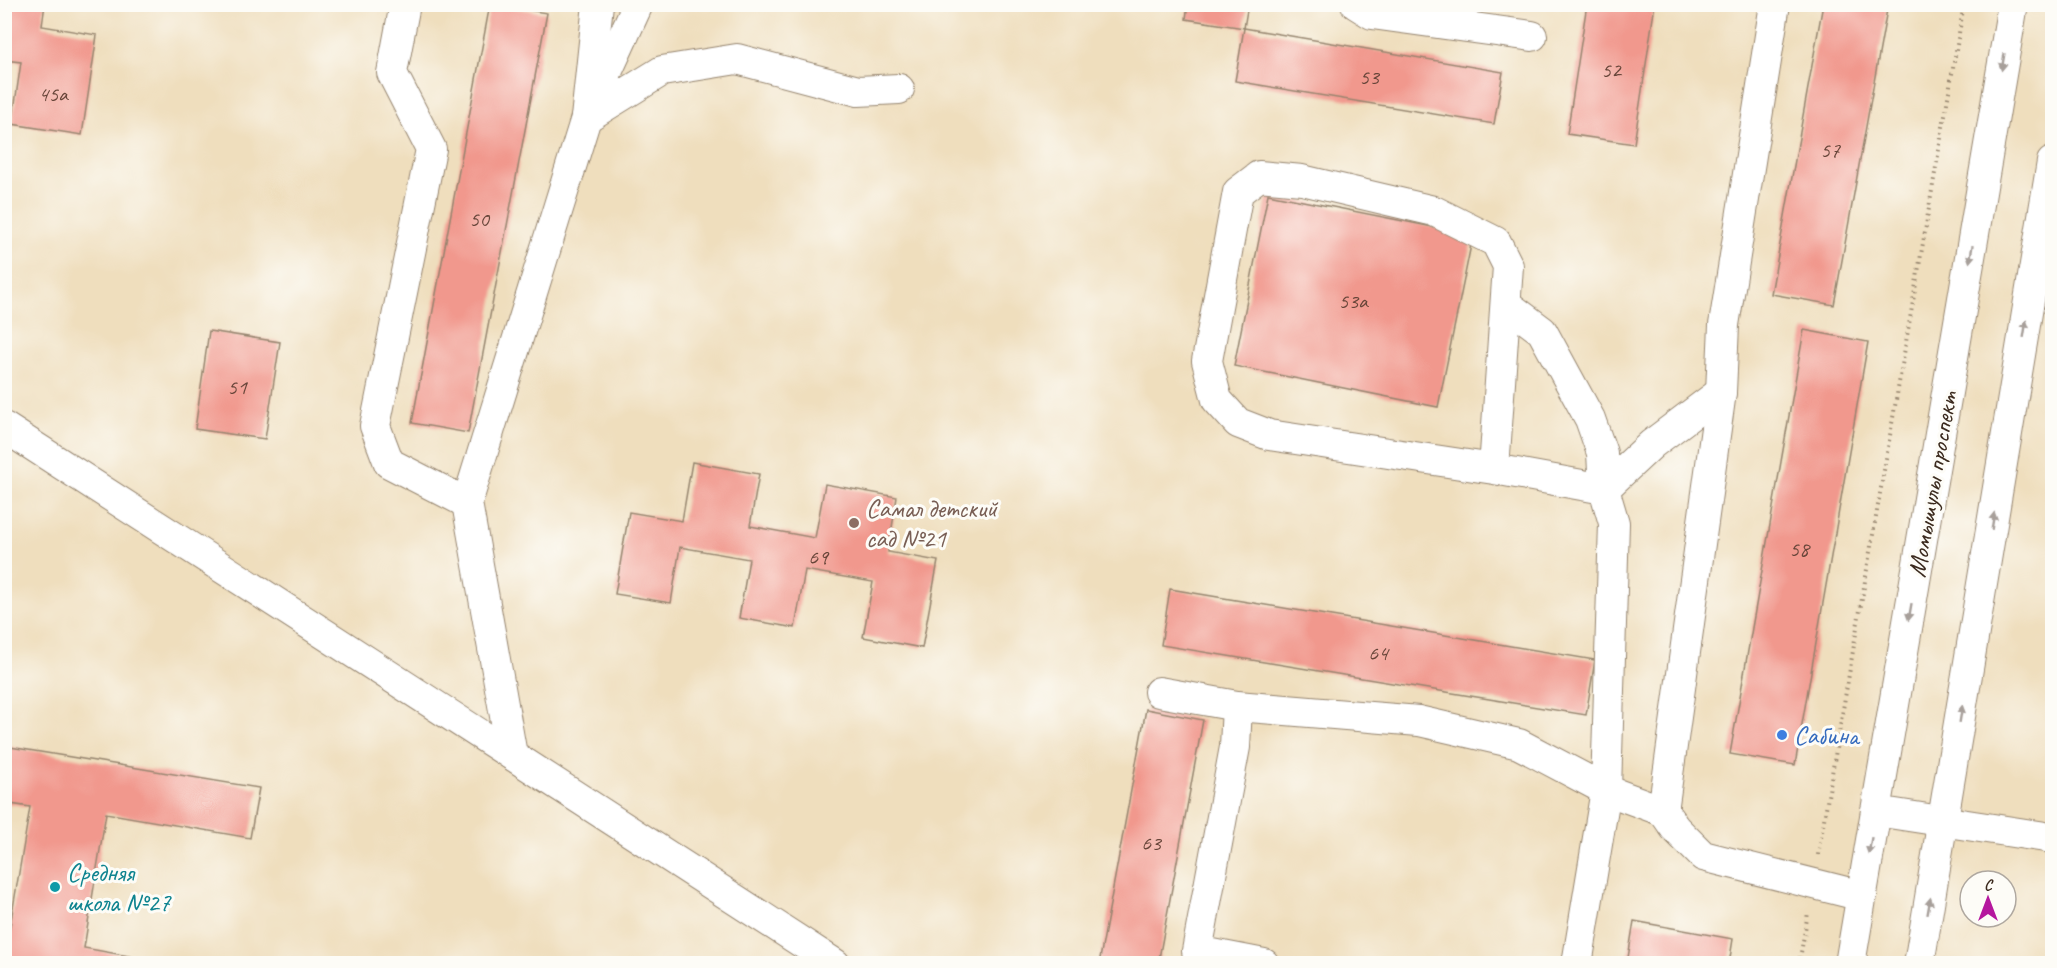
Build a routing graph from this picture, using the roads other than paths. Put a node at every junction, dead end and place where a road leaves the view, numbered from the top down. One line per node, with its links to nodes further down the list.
1 (405, 4): 16 (street)
2 (598, 4): 9 (street)
3 (638, 4): 9 (street)
4 (1356, 4): 7 (street)
5 (1775, 4): 12 (street)
6 (2013, 4): 22 (street, Момышулы проспект, one-way to 22)
7 (1532, 36)
8 (900, 89): 9 (street)
9 (586, 118): 16 (street)
10 (2052, 162): 23 (street, one-way to 10)
11 (1506, 304): 14 (street); 14 (street); 15 (street)
12 (1721, 392): 15 (street); 21 (street)
13 (4, 427): 19 (street)
14 (1494, 469): 15 (street)
15 (1604, 489): 20 (street)
16 (467, 503): 19 (street)
17 (1159, 692): 18 (street)
18 (1238, 706): 20 (street); 27 (street)
19 (512, 755): 26 (street)
20 (1606, 790): 21 (street); 28 (street)
21 (1663, 811): 25 (street)
22 (1876, 811): 23 (street); 25 (street, Момышулы проспект, one-way to 25)
23 (1944, 822): 24 (street); 30 (street, one-way to 23)
24 (2052, 838)
25 (1862, 896): 29 (street, Момышулы проспект)
26 (835, 963)
27 (1264, 963)
28 (1577, 963)
29 (1850, 963)
30 (1919, 963)

